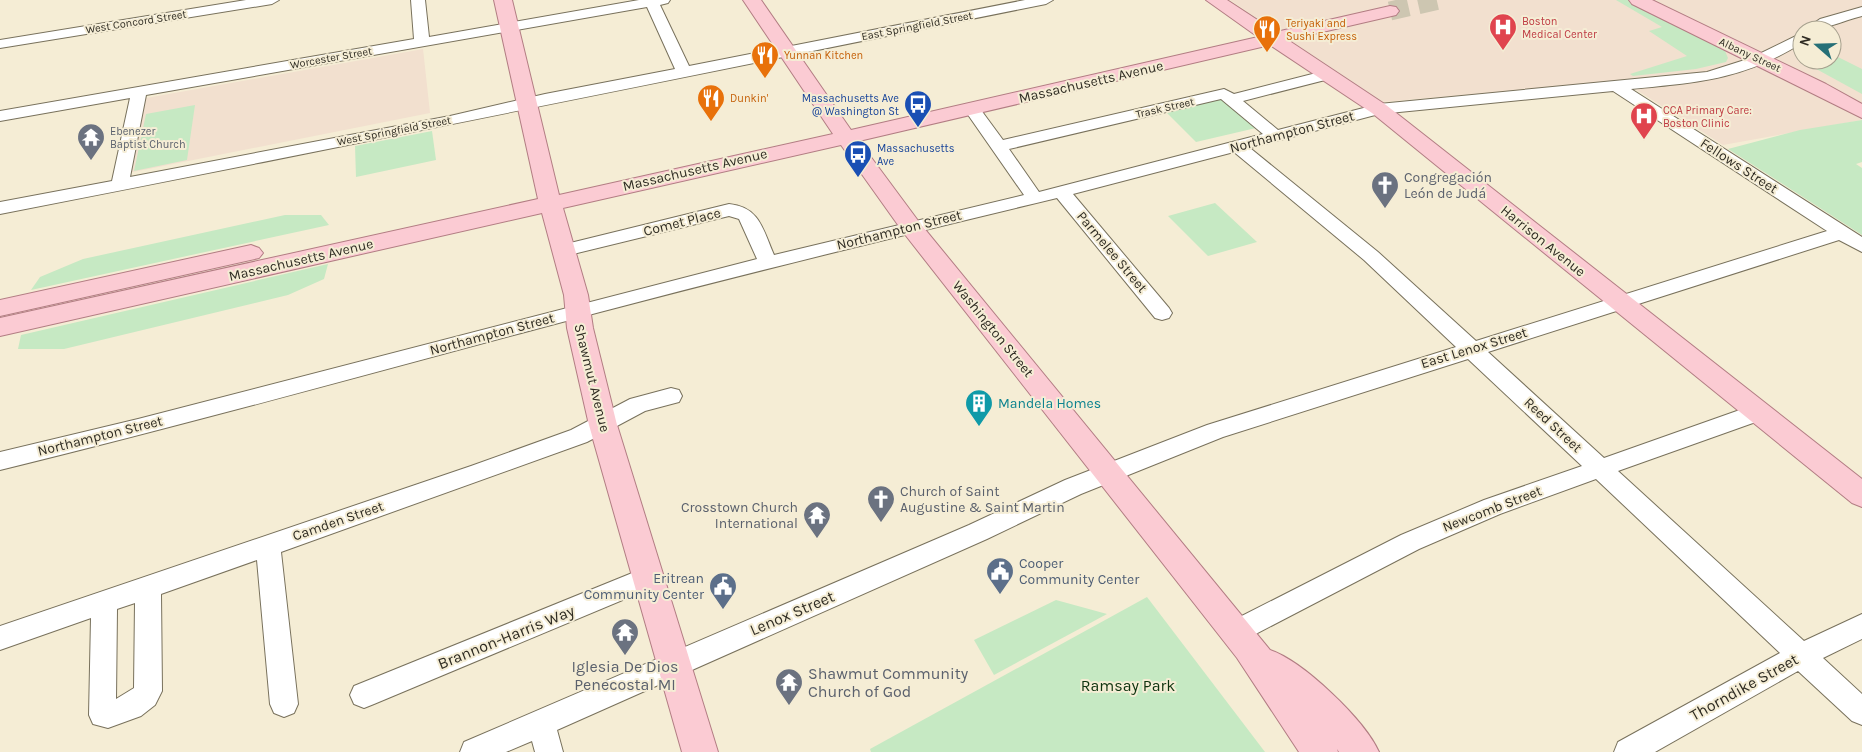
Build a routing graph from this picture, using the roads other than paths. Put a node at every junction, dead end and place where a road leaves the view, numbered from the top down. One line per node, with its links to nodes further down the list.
1 (272, 0): 18 (street, West Concord Street)
2 (418, 0): 16 (street)
3 (503, 0): 14 (main road, Shawmut Avenue)
4 (752, 0): 19 (main road, Washington Street)
5 (1046, 0): 19 (street, East Springfield Street)
6 (1215, 0): 15 (main road, Harrison Avenue)
7 (1638, 0): 20 (main road, Albany Street)
8 (1657, 0): 20 (main road, Albany Street)
9 (657, 1): 10 (street, Worcester Street); 21 (street)
10 (635, 2): 14 (street, Worcester Street)
11 (1385, 8): 15 (main road, Massachusetts Avenue)
12 (1862, 11): 13 (street)
13 (1832, 20)
14 (509, 27): 16 (street, Worcester Street); 27 (main road, Shawmut Avenue)
15 (1268, 35): 22 (main road, Harrison Avenue); 29 (main road, Massachusetts Avenue); 32 (main road, Massachusetts Avenue)
16 (422, 42): 24 (street, Worcester Street)
17 (1792, 42): 20 (street, Northampton Street)
18 (0, 44)
19 (788, 52): 21 (street, West Springfield Street); 32 (main road, Washington Street)
20 (1765, 57): 23 (street, Northampton Street); 26 (main road, Albany Street); 30 (main road, Albany Street)
21 (684, 71): 27 (street, West Springfield Street)
22 (1328, 74): 25 (street, Trask Street); 28 (main road, Harrison Avenue)
23 (1616, 86): 28 (street, Northampton Street); 42 (street, Fellows Street)
24 (140, 92): 31 (street, Worcester Street); 36 (street)
25 (1233, 99): 33 (street); 34 (street, Trask Street)
26 (1862, 100)
27 (526, 103): 36 (street, West Springfield Street); 38 (main road, Shawmut Avenue)
28 (1379, 109): 33 (street, Northampton Street); 46 (main road, Harrison Avenue)
29 (972, 110): 32 (main road, Massachusetts Avenue); 34 (street)
30 (1862, 112)
31 (0, 116)
32 (841, 131): 38 (main road, Massachusetts Avenue); 41 (main road, Washington Street)
33 (1275, 136): 35 (street, Northampton Street)
34 (999, 146): 39 (street)
35 (1237, 146): 37 (street, Northampton Street); 51 (street, Reed Street)
36 (120, 184): 40 (street, West Springfield Street)
37 (1061, 192): 39 (street, Northampton Street); 49 (street, Parmelee Street)
38 (549, 195): 44 (main road, Shawmut Avenue); 47 (main road, Massachusetts Avenue); 50 (main road, Massachusetts Avenue)
39 (1035, 198): 41 (street, Northampton Street)
40 (0, 208)
41 (911, 227): 45 (street, Northampton Street); 57 (main road, Washington Street)
42 (1841, 233): 43 (street, Fellows Street); 46 (street, East Lenox Street)
43 (1862, 246)
44 (565, 250): 45 (street, Comet Place); 48 (main road, Shawmut Avenue)
45 (769, 264): 48 (street, Northampton Street)
46 (1620, 303): 51 (street, East Lenox Street); 53 (main road, Harrison Avenue)
47 (0, 308)
48 (576, 311): 54 (main road, Shawmut Avenue); 55 (street, Northampton Street)
49 (1162, 313)
50 (0, 327)
51 (1472, 349): 56 (street, Reed Street); 57 (street, East Lenox Street)
52 (671, 396): 54 (street, Camden Street)
53 (1759, 412): 56 (street, Newcomb Street); 58 (main road, Harrison Avenue)
54 (603, 425): 59 (street, Camden Street); 60 (main road, Shawmut Avenue)
55 (0, 461)
56 (1600, 469): 65 (street, Newcomb Street); 66 (street, Reed Street)
57 (1110, 473): 65 (main road, Washington Street); 67 (street, Lenox Street)
58 (1862, 495)
59 (268, 544): 61 (street, Camden Street); 69 (street)
60 (647, 578): 67 (main road, Shawmut Avenue); 68 (street, Brannon-Harris Way)
61 (148, 587): 62 (street, Camden Street); 62 (street)
62 (104, 602): 64 (street, Camden Street)
63 (1862, 626): 66 (street, Thorndike Street)
64 (0, 638)
65 (1243, 639): 75 (main road, Washington Street); 76 (main road, Washington Street)
66 (1801, 655): 70 (street, Reed Street); 77 (street, Thorndike Street)
67 (673, 666): 71 (street, Lenox Street); 74 (main road, Shawmut Avenue)
68 (364, 695)
69 (284, 704)
70 (1862, 712)
71 (541, 723): 72 (street, Lenox Street); 73 (street)
72 (474, 752)
73 (549, 752)
74 (700, 752)
75 (1320, 752)
76 (1362, 752)
77 (1628, 752)

